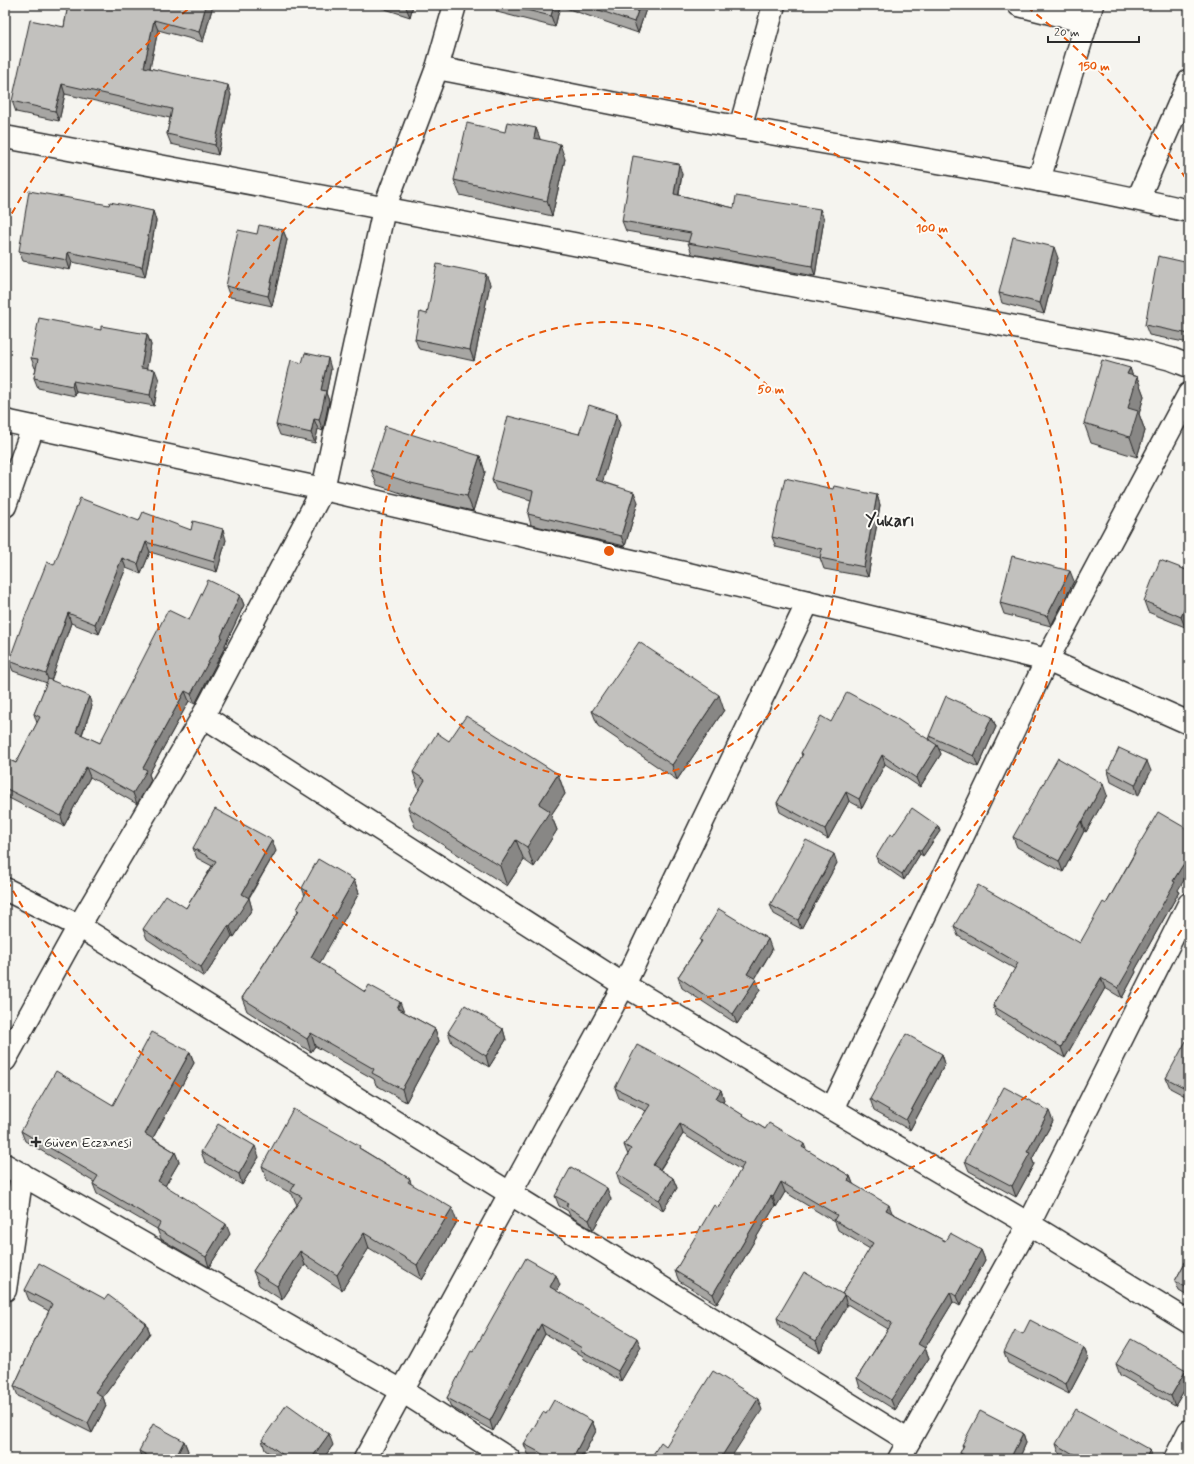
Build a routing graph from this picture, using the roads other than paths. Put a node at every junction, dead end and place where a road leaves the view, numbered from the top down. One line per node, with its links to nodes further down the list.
1 (455, 5): 5 (street)
2 (774, 5): 7 (street)
3 (1019, 5): 4 (street)
4 (1089, 13): 9 (street)
5 (437, 68): 7 (street); 11 (street)
6 (1189, 81): 10 (street)
7 (740, 128): 9 (street)
8 (5, 137): 11 (street)
9 (1039, 180): 10 (street)
10 (1138, 199): 12 (street)
11 (384, 209): 13 (street); 17 (street)
12 (1189, 211)
13 (1189, 366)
14 (1189, 394): 20 (street)
15 (5, 422): 16 (street)
16 (33, 428): 17 (street); 18 (street)
17 (323, 489): 19 (street); 21 (street)
18 (5, 506)
19 (808, 602): 20 (street); 26 (street)
20 (1047, 660): 22 (street); 28 (street)
21 (203, 716): 25 (street); 26 (street)
22 (1189, 723)
23 (5, 889): 25 (street)
24 (1189, 904): 31 (street)
25 (79, 926): 27 (street); 30 (street)
26 (624, 985): 28 (street); 30 (street)
27 (5, 1060)
28 (832, 1109): 31 (street)
29 (14, 1169): 32 (street); 34 (street)
30 (511, 1193): 34 (street); 36 (street)
31 (1029, 1224): 33 (street); 36 (street)
32 (5, 1290)
33 (1189, 1322)
34 (402, 1391): 37 (street); 38 (street)
35 (1189, 1432): 39 (street)
36 (904, 1450)
37 (365, 1459)
38 (509, 1459)
39 (1174, 1459)

